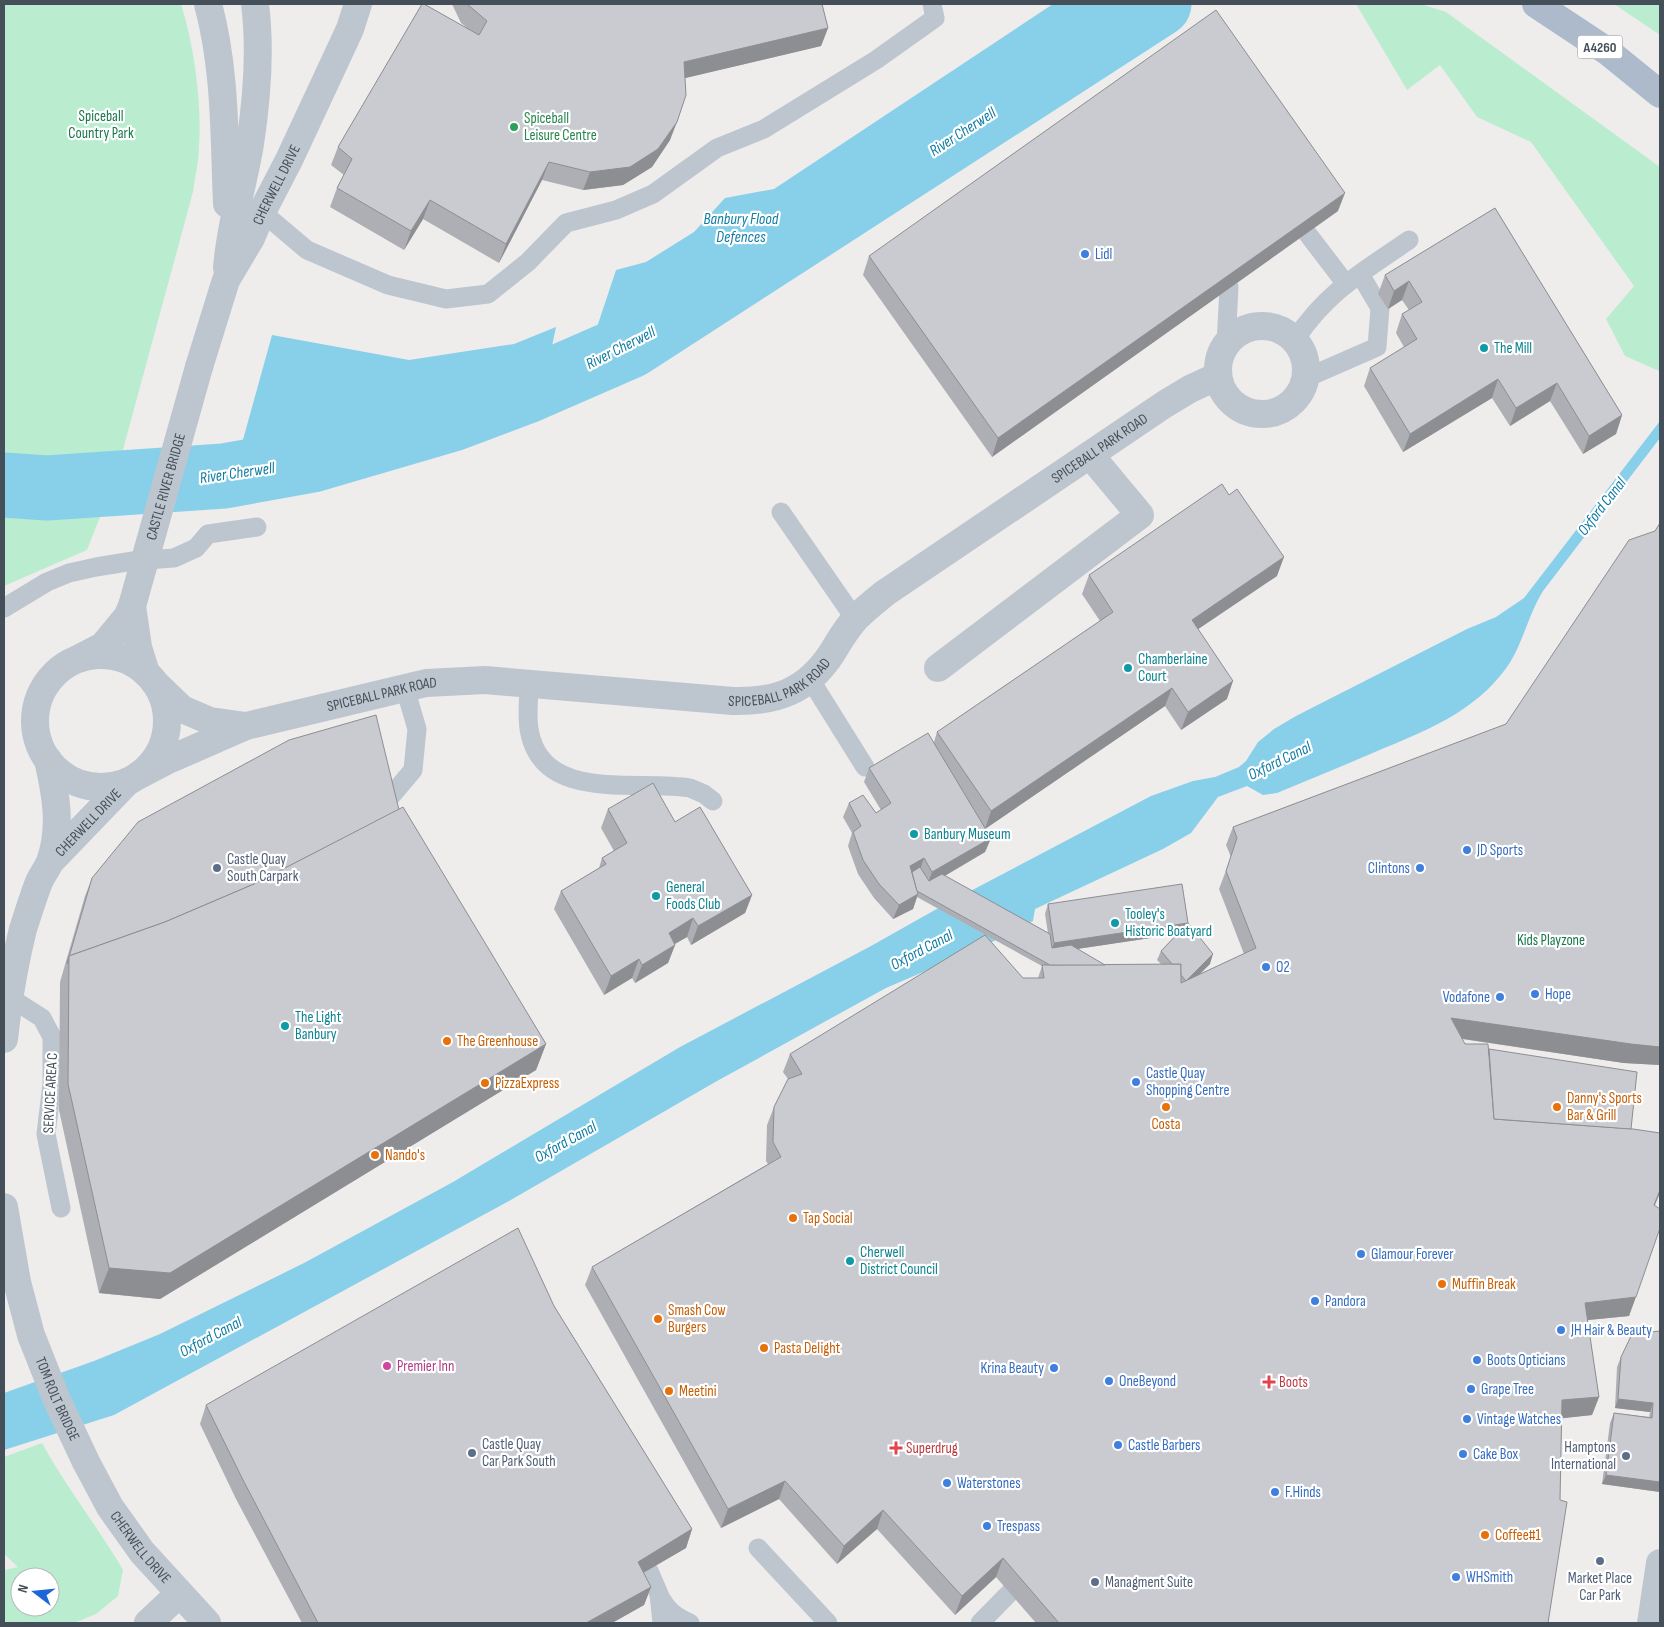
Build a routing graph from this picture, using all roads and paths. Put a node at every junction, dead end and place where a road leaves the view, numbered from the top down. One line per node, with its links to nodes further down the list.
1 (208, 4): 10 (street)
2 (255, 4): 10 (street)
3 (358, 4): 7 (street, CHERWELL DRIVE)
4 (932, 4): 7 (lane)
5 (1536, 4): 6 (main road, A4260)
6 (1660, 94)
7 (262, 212): 12 (street, CHERWELL DRIVE)
8 (1307, 233): 11 (lane)
9 (1409, 240): 11 (lane)
10 (229, 248): 12 (street)
11 (1353, 279): 14 (lane); 18 (lane)
12 (226, 280): 16 (street, CHERWELL DRIVE)
13 (1230, 287): 15 (lane)
14 (1295, 340): 15 (street); 18 (street)
15 (1226, 344): 17 (street)
16 (200, 367): 22 (street, CASTLE RIVER BRIDGE, bridge)
17 (1218, 376): 18 (street); 19 (street, SPICEBALL PARK ROAD)
18 (1306, 378)
19 (1090, 455): 24 (street, SPICEBALL PARK ROAD); 26 (street)
20 (781, 512): 24 (lane)
21 (257, 526): 23 (lane)
22 (132, 606): 25 (street, CASTLE RIVER BRIDGE); 27 (street, CASTLE RIVER BRIDGE)
23 (4, 608)
24 (855, 619): 28 (street, SPICEBALL PARK ROAD)
25 (69, 663): 27 (street); 32 (street)
26 (938, 668)
27 (150, 678): 31 (street, SPICEBALL PARK ROAD); 34 (street)
28 (810, 679): 29 (street, SPICEBALL PARK ROAD); 33 (lane)
29 (529, 685): 30 (street, SPICEBALL PARK ROAD); 35 (lane)
30 (405, 688): 31 (street, SPICEBALL PARK ROAD); 36 (lane)
31 (246, 726): 34 (street, SPICEBALL PARK ROAD)
32 (48, 760): 34 (street); 37 (street, CHERWELL DRIVE)
33 (865, 767)
34 (134, 778): 37 (street, CHERWELL DRIVE)
35 (712, 801)
36 (386, 802)
37 (50, 862): 38 (street, CHERWELL DRIVE)
38 (9, 997): 39 (street, CHERWELL DRIVE); 41 (lane, SERVICE AREA C)
39 (4, 1038)
40 (4, 1206): 42 (street, TOM ROLT BRIDGE)
41 (60, 1208)
42 (86, 1462): 47 (street, CHERWELL DRIVE)
43 (758, 1548): 53 (lane)
44 (1043, 1558): 54 (lane)
45 (649, 1571): 48 (lane)
46 (1659, 1571): 55 (street)
47 (179, 1594): 49 (street); 50 (street, CHERWELL DRIVE)
48 (659, 1594): 51 (lane); 52 (lane)
49 (148, 1623)
50 (207, 1623)
51 (662, 1623)
52 (690, 1623)
53 (828, 1623)
54 (980, 1623)
55 (1651, 1623)

